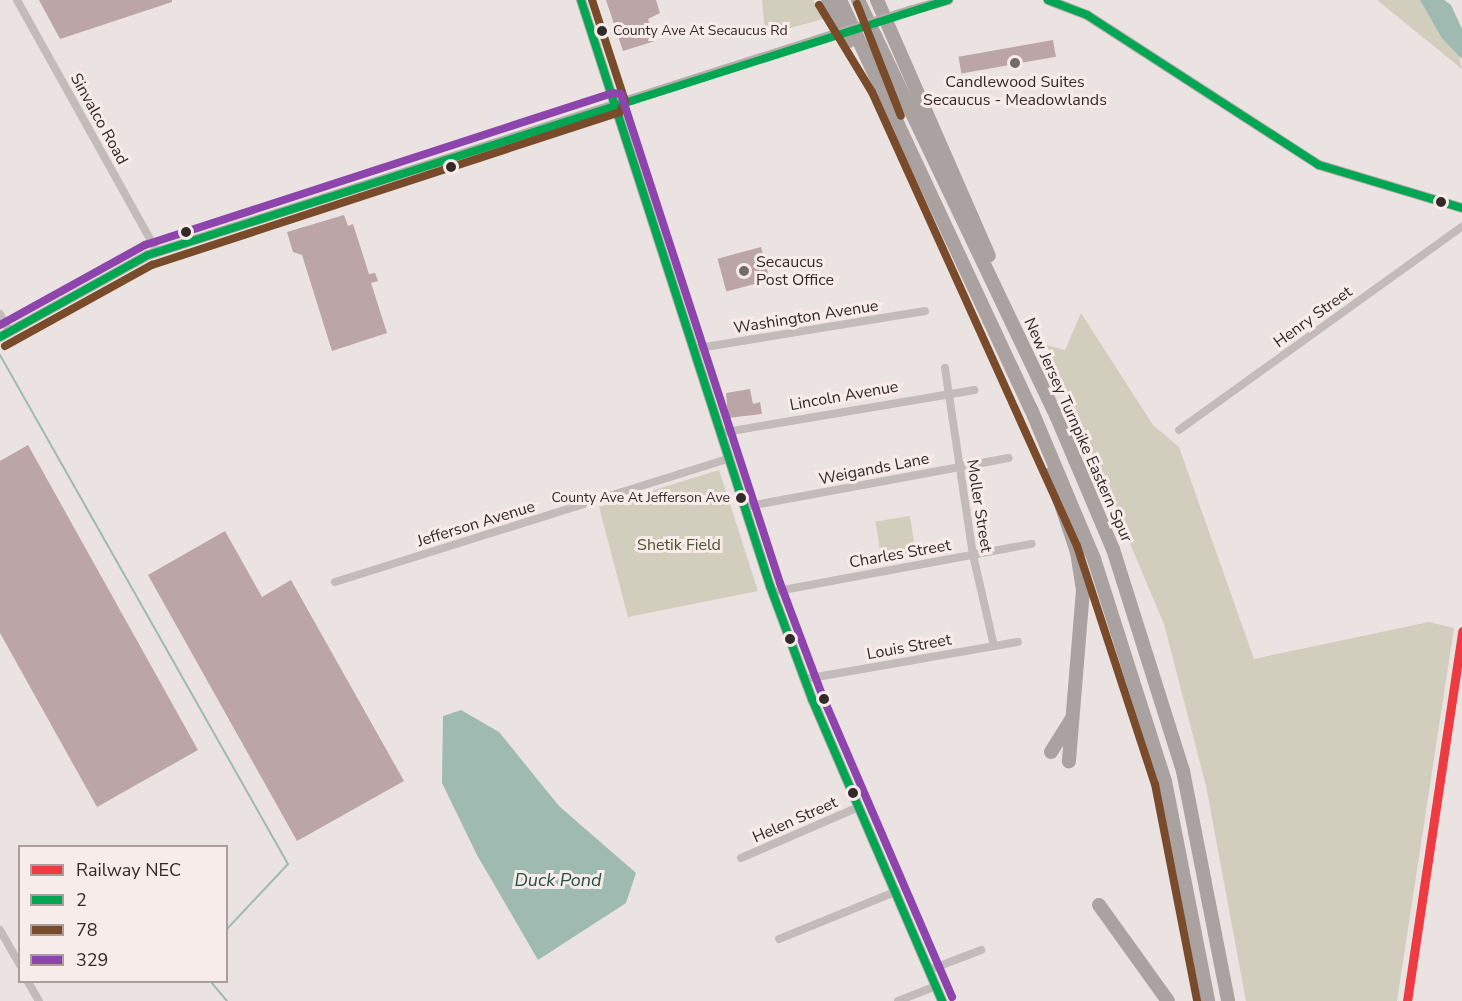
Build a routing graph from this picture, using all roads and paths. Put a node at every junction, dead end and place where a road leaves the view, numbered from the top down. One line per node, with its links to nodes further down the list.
1 (17, 0): 15 (street, Sinvalco Road)
2 (581, 0): 11 (main road)
3 (828, 0): 10 (highway)
4 (840, 0): 10 (highway)
5 (858, 0): 12 (highway, New Jersey Turnpike Eastern Spur)
6 (867, 0): 12 (highway)
7 (877, 0): 16 (highway)
8 (948, 0): 11 (main road, bridge)
9 (1048, 0): 13 (main road)
10 (881, 87): 24 (highway)
11 (615, 104): 15 (main road); 20 (main road)
12 (912, 115): 16 (highway, New Jersey Turnpike Eastern Spur)
13 (1462, 208)
14 (1462, 227): 25 (street, Henry Street)
15 (157, 252): 19 (main road)
16 (1005, 309): 57 (highway, New Jersey Turnpike Eastern Spur)
17 (925, 311): 20 (street, Washington Avenue)
18 (0, 314): 19 (street)
19 (5, 335)
20 (693, 349): 26 (main road)
21 (945, 368): 23 (street, Moller Street)
22 (974, 390): 23 (street, Lincoln Avenue)
23 (946, 392): 26 (street, Lincoln Avenue); 29 (street, Moller Street)
24 (1031, 409): 38 (highway); 56 (highway)
25 (1179, 430)
26 (720, 433): 28 (main road)
27 (1009, 458): 29 (street, Weigands Lane)
28 (728, 459): 30 (main road); 33 (street, Jefferson Avenue)
29 (959, 467): 30 (street, Weigands Lane); 32 (street, Moller Street)
30 (744, 507): 34 (main road)
31 (1032, 544): 32 (street, Charles Street)
32 (974, 555): 34 (street, Charles Street); 36 (street, Moller Street)
33 (336, 582)
34 (772, 592): 37 (main road)
35 (1018, 642): 36 (street, Louis Street)
36 (994, 646): 37 (street, Louis Street)
37 (805, 679): 41 (main road)
38 (1074, 713): 39 (highway); 40 (highway)
39 (1051, 752)
40 (1070, 761)
41 (859, 807): 42 (street, Helen Street); 43 (main road)
42 (741, 858)
43 (897, 891): 46 (street); 49 (main road)
44 (1099, 905): 55 (highway)
45 (0, 930): 48 (street)
46 (779, 939)
47 (981, 950): 49 (street)
48 (18, 962)
49 (929, 970): 51 (main road)
50 (29, 983): 52 (street)
51 (936, 986): 53 (street); 54 (main road)
52 (39, 1001)
53 (898, 1001)
54 (942, 1001)
55 (1168, 1001)
56 (1208, 1001)
57 (1228, 1001)

